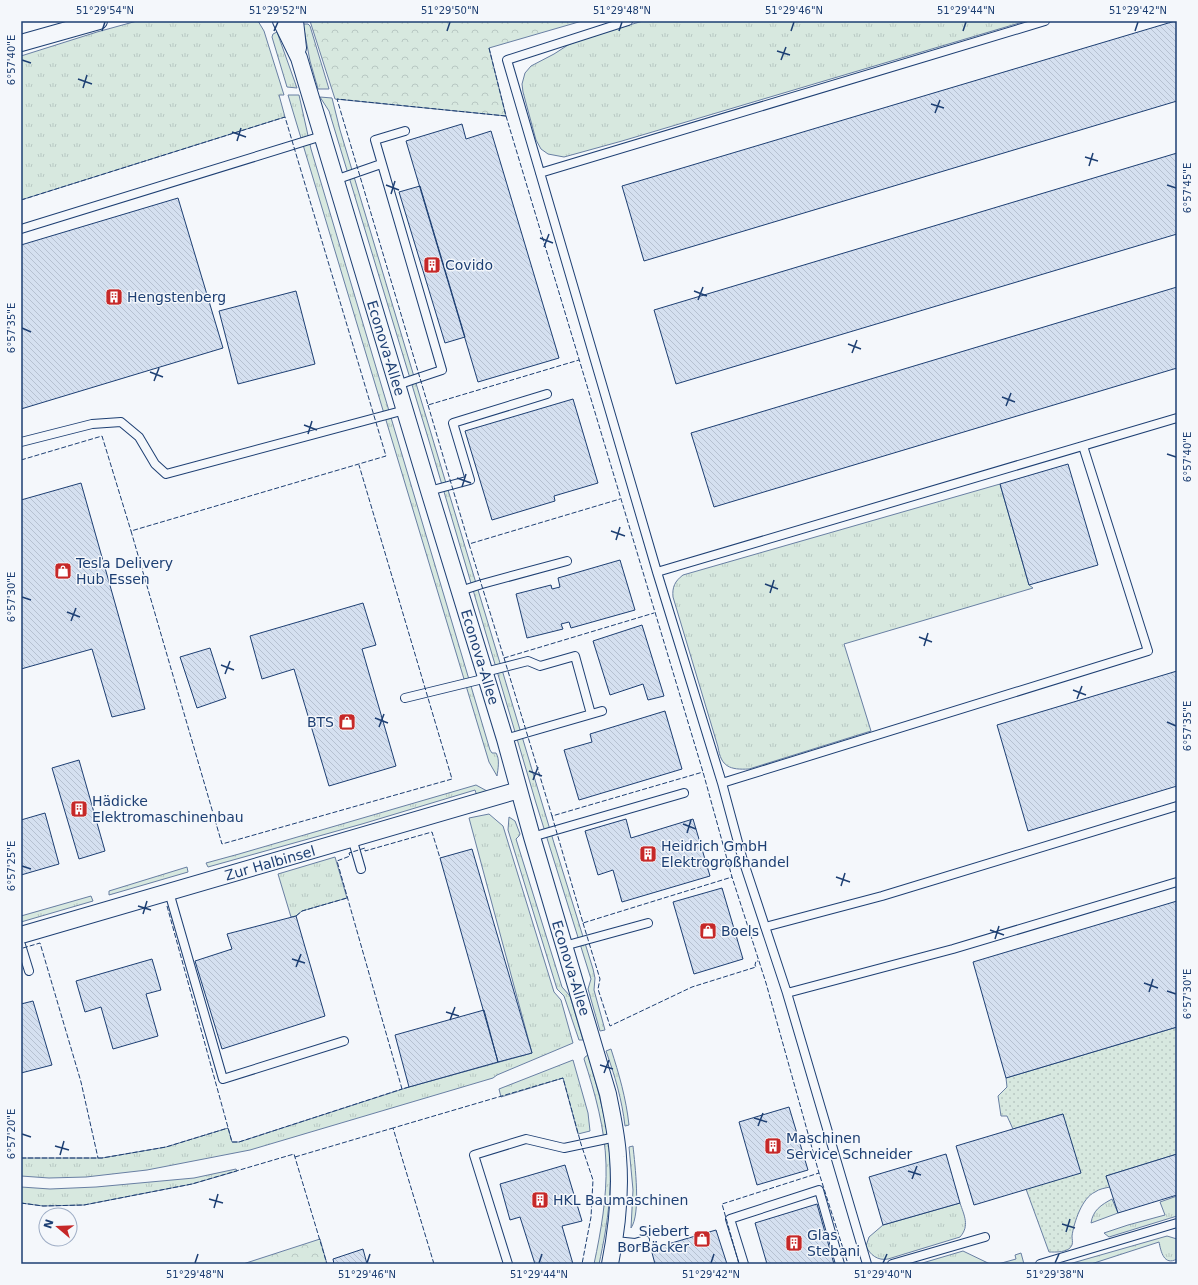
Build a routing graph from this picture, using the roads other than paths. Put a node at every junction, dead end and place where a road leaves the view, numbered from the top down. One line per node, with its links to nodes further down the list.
1 (99, 21): 6 (street)
2 (281, 21): 7 (street, Econova-Allee)
3 (295, 21): 7 (street, Econova-Allee)
4 (628, 21): 11 (lane)
5 (1045, 21): 11 (lane)
6 (21, 43)
7 (299, 58): 9 (street, Econova-Allee)
8 (405, 131): 10 (lane)
9 (322, 136): 12 (street, Econova-Allee); 13 (lane)
10 (382, 164): 12 (lane); 14 (lane)
11 (540, 173): 22 (lane)
12 (335, 180): 14 (street, Econova-Allee)
13 (21, 229)
14 (397, 385): 16 (street, Econova-Allee)
15 (547, 394): 20 (lane)
16 (405, 410): 18 (lane); 20 (street, Econova-Allee)
17 (1177, 418): 19 (lane)
18 (21, 442)
19 (1084, 446): 22 (lane); 29 (lane)
20 (429, 491): 23 (street, Econova-Allee)
21 (567, 561): 23 (lane)
22 (657, 572): 29 (lane)
23 (460, 591): 24 (street, Econova-Allee)
24 (486, 675): 25 (lane); 27 (lane); 28 (street, Econova-Allee)
25 (405, 698)
26 (602, 712): 27 (lane)
27 (591, 714): 28 (lane)
28 (505, 739): 30 (street, Econova-Allee)
29 (722, 783): 39 (lane)
30 (519, 790): 33 (street, Econova-Allee); 34 (street, Zur Halbinsel)
31 (684, 793): 33 (lane)
32 (1177, 806): 39 (lane)
33 (532, 837): 42 (street, Econova-Allee)
34 (352, 838): 35 (lane); 37 (street, Zur Halbinsel)
35 (360, 869)
36 (1177, 882): 44 (lane)
37 (169, 892): 40 (street, Zur Halbinsel); 45 (lane)
38 (648, 923): 42 (lane)
39 (765, 927): 44 (lane)
40 (21, 934)
41 (21, 945): 43 (lane)
42 (564, 946): 46 (street, Econova-Allee)
43 (29, 971)
44 (787, 993): 55 (lane)
45 (344, 1041)
46 (616, 1137): 50 (street, Econova-Allee); 51 (lane)
47 (1177, 1223): 57 (lane)
48 (985, 1236): 56 (lane)
49 (645, 1240): 50 (lane)
50 (615, 1241): 52 (street, Econova-Allee)
51 (508, 1264)
52 (610, 1264)
53 (744, 1264): 54 (lane)
54 (840, 1264)
55 (867, 1264)
56 (892, 1264)
57 (1040, 1264)

